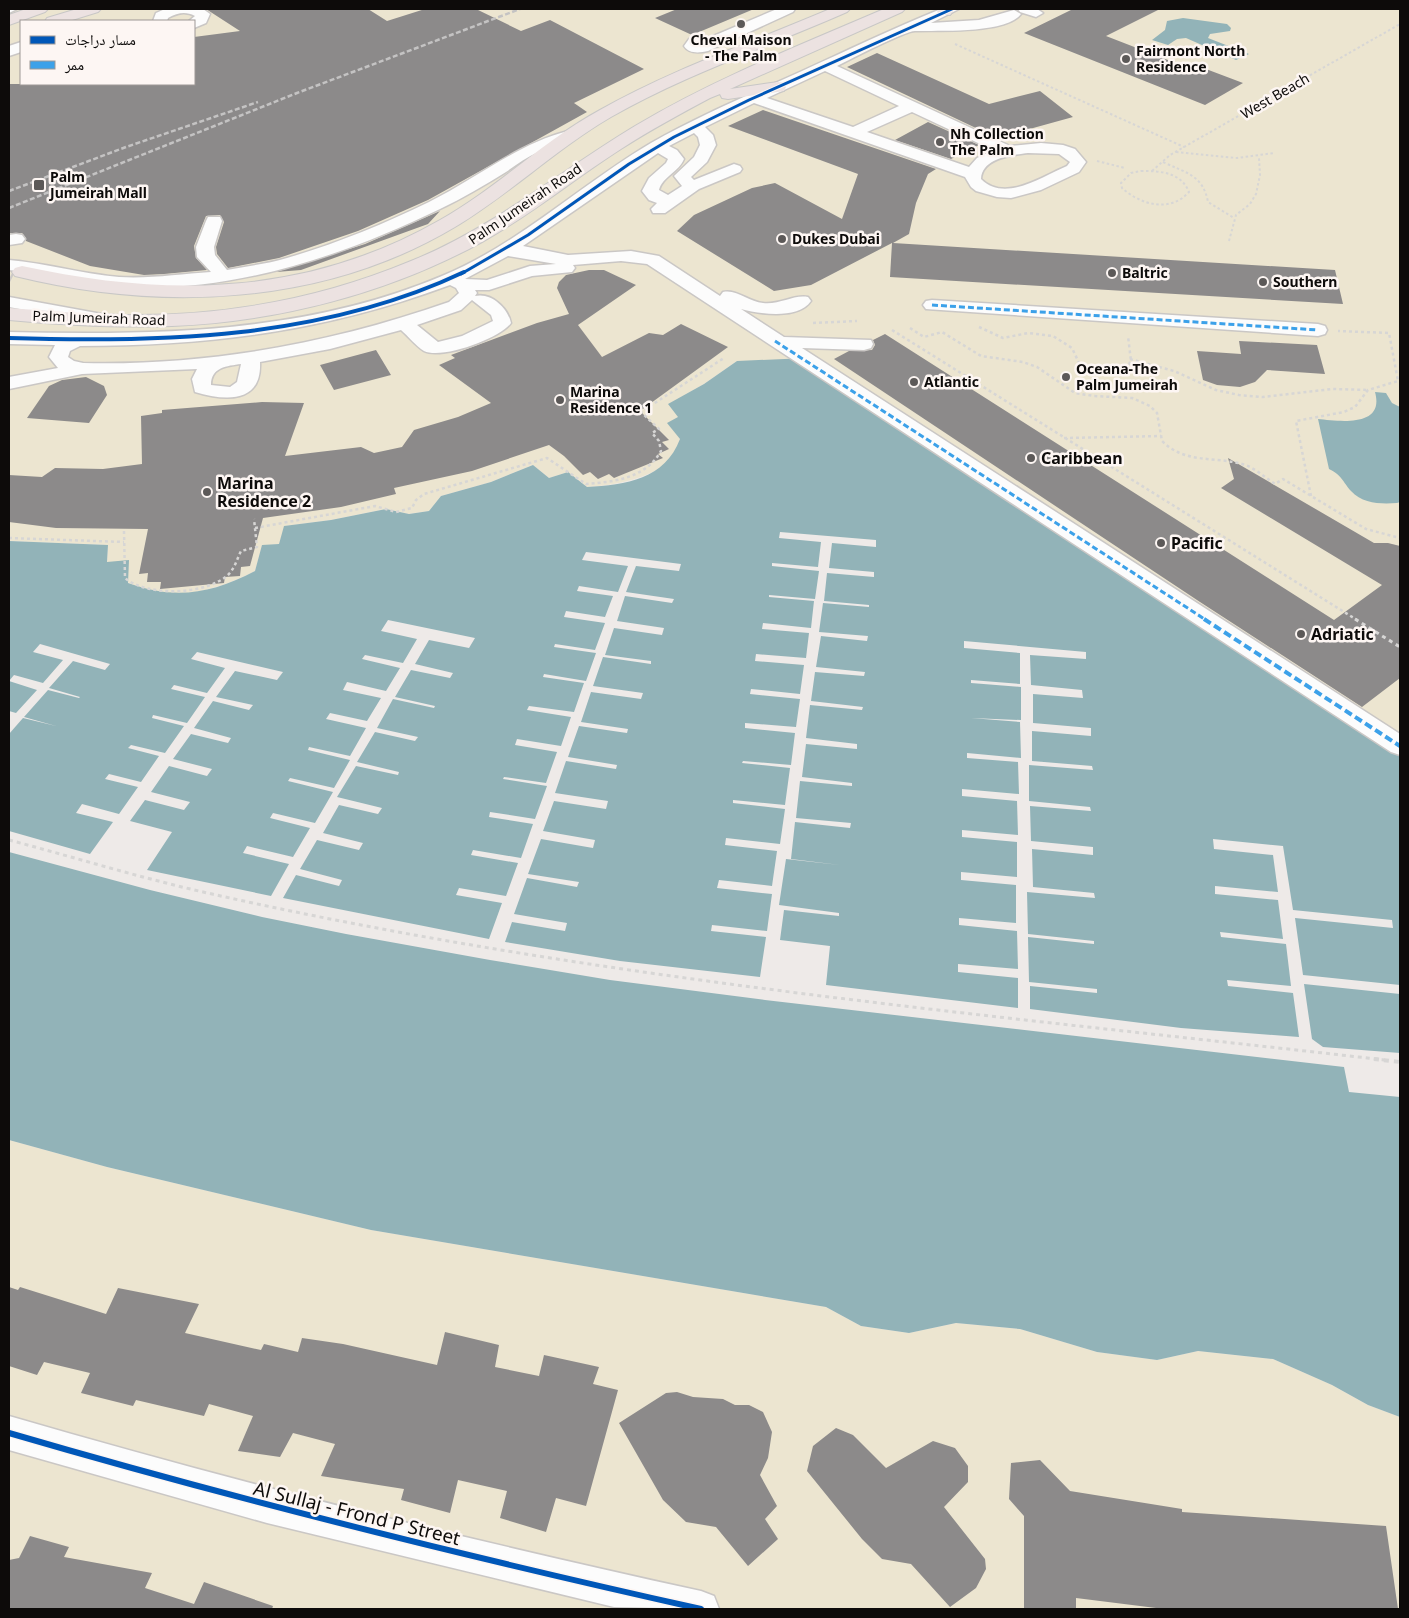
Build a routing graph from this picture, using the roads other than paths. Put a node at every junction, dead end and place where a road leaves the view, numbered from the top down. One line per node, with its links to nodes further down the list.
1 (40, 9): 12 (main road)
2 (93, 9): 13 (main road)
3 (182, 9): 14 (street)
4 (191, 9): 15 (street)
5 (788, 9): 16 (street)
6 (805, 9): 11 (main road)
7 (842, 9): 11 (main road, Palm Jumeirah Road)
8 (896, 9): 19 (main road, Palm Jumeirah Road)
9 (1025, 12): 10 (street)
10 (948, 14): 17 (street)
11 (823, 16): 24 (main road, Palm Jumeirah Road)
12 (9, 20)
13 (56, 20)
14 (160, 20)
15 (195, 23)
16 (716, 40)
17 (826, 66): 18 (street); 21 (street)
18 (778, 87): 19 (main road); 20 (street)
19 (697, 98): 45 (main road, Palm Jumeirah Road)
20 (753, 98): 22 (street); 23 (street)
21 (912, 106): 23 (street); 26 (street)
22 (695, 126): 25 (street); 29 (street)
23 (853, 133): 28 (street)
24 (568, 136): 35 (main road, Palm Jumeirah Road); 36 (street)
25 (658, 147): 29 (street); 31 (street)
26 (1008, 151): 28 (street); 28 (street)
27 (734, 169): 29 (street)
28 (973, 174)
29 (694, 186)
30 (214, 221): 36 (street)
31 (542, 225): 32 (street); 33 (street)
32 (617, 247): 33 (street); 40 (street); 52 (street)
33 (503, 251): 37 (street)
34 (566, 268): 37 (street)
35 (14, 272): 36 (street)
36 (222, 276)
37 (456, 281): 43 (street); 50 (street)
38 (530, 286): 39 (street)
39 (481, 300): 43 (street); 46 (street)
40 (802, 301)
41 (9, 302): 45 (street)
42 (932, 305): 48 (street)
43 (455, 306): 46 (street)
44 (9, 314): 45 (main road, Palm Jumeirah Road)
45 (109, 321)
46 (405, 324): 55 (street)
47 (9, 328): 50 (street)
48 (1318, 330)
49 (9, 338): 51 (street)
50 (148, 340): 51 (street)
51 (74, 341): 54 (street)
52 (775, 342): 53 (street); 60 (street)
53 (864, 344)
54 (58, 357): 57 (street); 58 (street)
55 (250, 359): 56 (street); 56 (street)
56 (217, 363): 58 (street)
57 (9, 365)
58 (85, 368): 59 (street)
59 (9, 383)
60 (1400, 746)
61 (9, 1433): 62 (street, Al Sullaj - Frond P Street)
62 (701, 1609)

